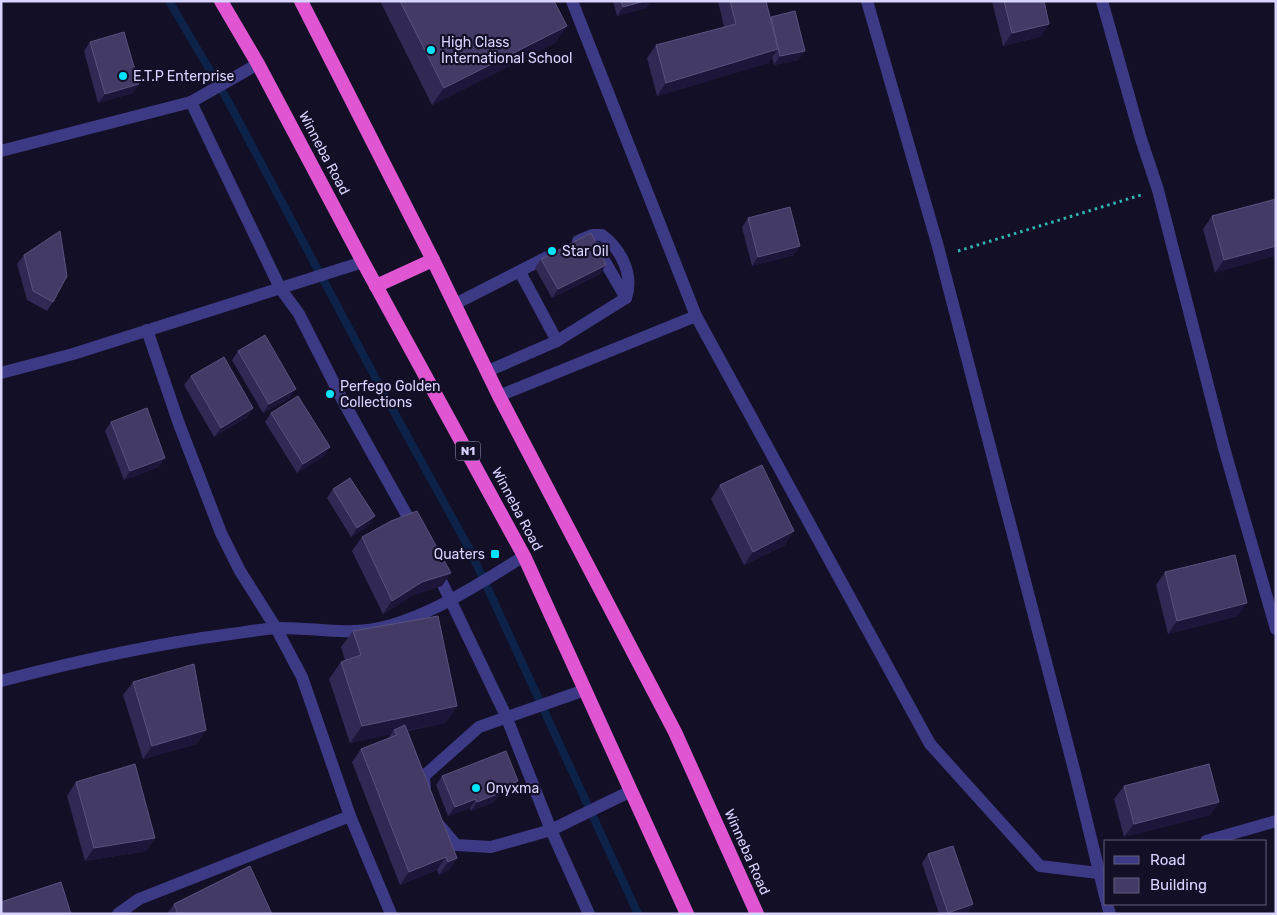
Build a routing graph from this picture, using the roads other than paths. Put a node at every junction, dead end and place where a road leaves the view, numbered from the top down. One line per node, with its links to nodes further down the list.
1 (221, 1): 6 (highway, Winneba Road / N1)
2 (300, 1): 9 (highway, Winneba Road)
3 (572, 1): 15 (street)
4 (867, 1): 37 (street)
5 (1102, 1): 26 (street)
6 (258, 64): 7 (street); 10 (highway, Winneba Road / N1)
7 (191, 102): 8 (street); 13 (street)
8 (1, 151)
9 (433, 260): 12 (highway); 14 (highway, Winneba Road)
10 (363, 262): 12 (highway, Winneba Road / N1); 13 (street)
11 (520, 272): 14 (street); 17 (street); 17 (street)
12 (376, 286): 23 (highway, Winneba Road / N1)
13 (280, 288): 16 (street); 21 (street)
14 (455, 304): 18 (highway, Winneba Road)
15 (696, 316): 20 (street); 37 (street)
16 (147, 330): 19 (street); 25 (street)
17 (557, 340): 18 (street)
18 (488, 371): 20 (highway, Winneba Road)
19 (1, 373)
20 (499, 396): 43 (highway, Winneba Road)
21 (420, 538)
22 (429, 556): 24 (street)
23 (524, 556): 24 (street); 28 (highway, Winneba Road / N1)
24 (451, 599): 25 (street); 29 (street)
25 (276, 628): 27 (street); 32 (street)
26 (1276, 629)
27 (1, 681)
28 (585, 690): 29 (street); 30 (highway, Winneba Road / N1)
29 (506, 716): 31 (street); 35 (street)
30 (631, 791): 35 (street); 42 (highway, Winneba Road / N1)
31 (425, 802)
32 (350, 816): 39 (street); 40 (street)
33 (432, 817): 35 (street)
34 (1276, 821): 36 (street)
35 (551, 830): 41 (street)
36 (1210, 840)
37 (1102, 872): 38 (street)
38 (1104, 886)
39 (118, 914)
40 (391, 914)
41 (589, 914)
42 (687, 914)
43 (757, 914)

